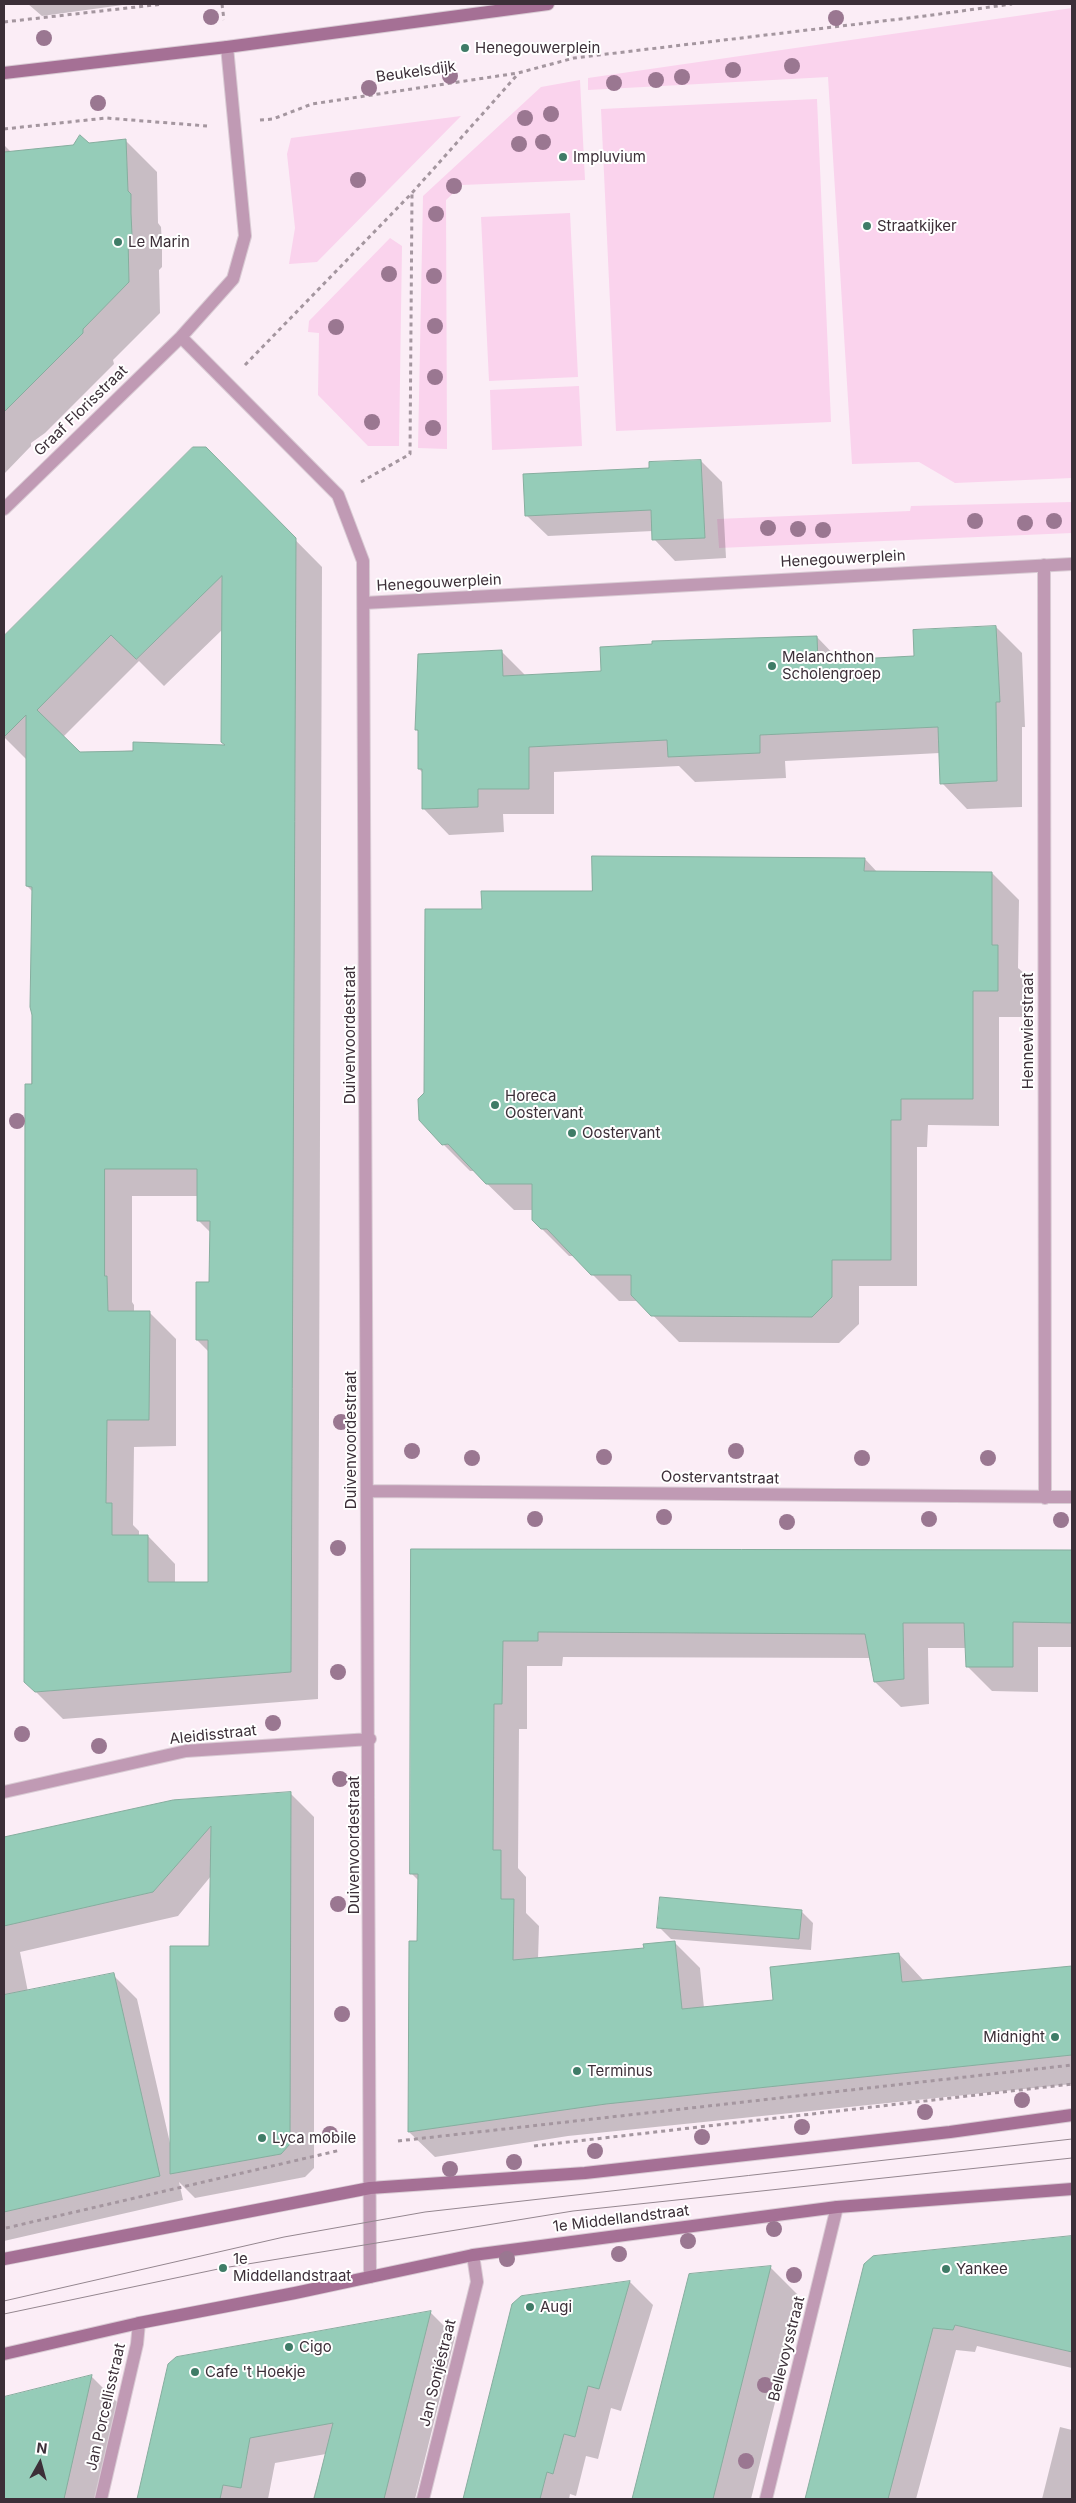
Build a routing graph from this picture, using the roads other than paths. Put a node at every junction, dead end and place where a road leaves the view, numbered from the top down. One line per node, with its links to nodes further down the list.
1 (548, 4): 2 (street)
2 (227, 48): 3 (street); 4 (street)
3 (4, 73)
4 (181, 337): 5 (street, Graaf Florisstraat); 8 (street, Henegouwerplein)
5 (4, 509)
6 (1044, 564): 7 (street, Henegouwerplein); 8 (street, Henegouwerplein); 10 (street, Hennewierstraat)
7 (1072, 564)
8 (364, 603): 9 (street, Duivenvoordestraat)
9 (368, 1491): 10 (street, Oostervantstraat); 12 (street, Duivenvoordestraat)
10 (1045, 1498): 11 (street, Oostervantstraat)
11 (1072, 1498)
12 (370, 1739): 13 (street, Aleidisstraat); 15 (street, Duivenvoordestraat)
13 (4, 1792)
14 (1072, 2115): 15 (street)
15 (370, 2188): 19 (street); 20 (street, Duivenvoordestraat)
16 (1072, 2189): 17 (street, 1e Middellandstraat)
17 (837, 2207): 18 (street, 1e Middellandstraat); 25 (street, Bellevoysstraat)
18 (473, 2255): 20 (street, 1e Middellandstraat); 24 (street, Jan Sonjéstraat)
19 (4, 2259)
20 (370, 2277): 21 (street, 1e Middellandstraat)
21 (139, 2322): 22 (street, 1e Middellandstraat); 23 (street, Jan Porcellisstraat)
22 (4, 2354)
23 (101, 2499)
24 (423, 2499)
25 (766, 2499)

